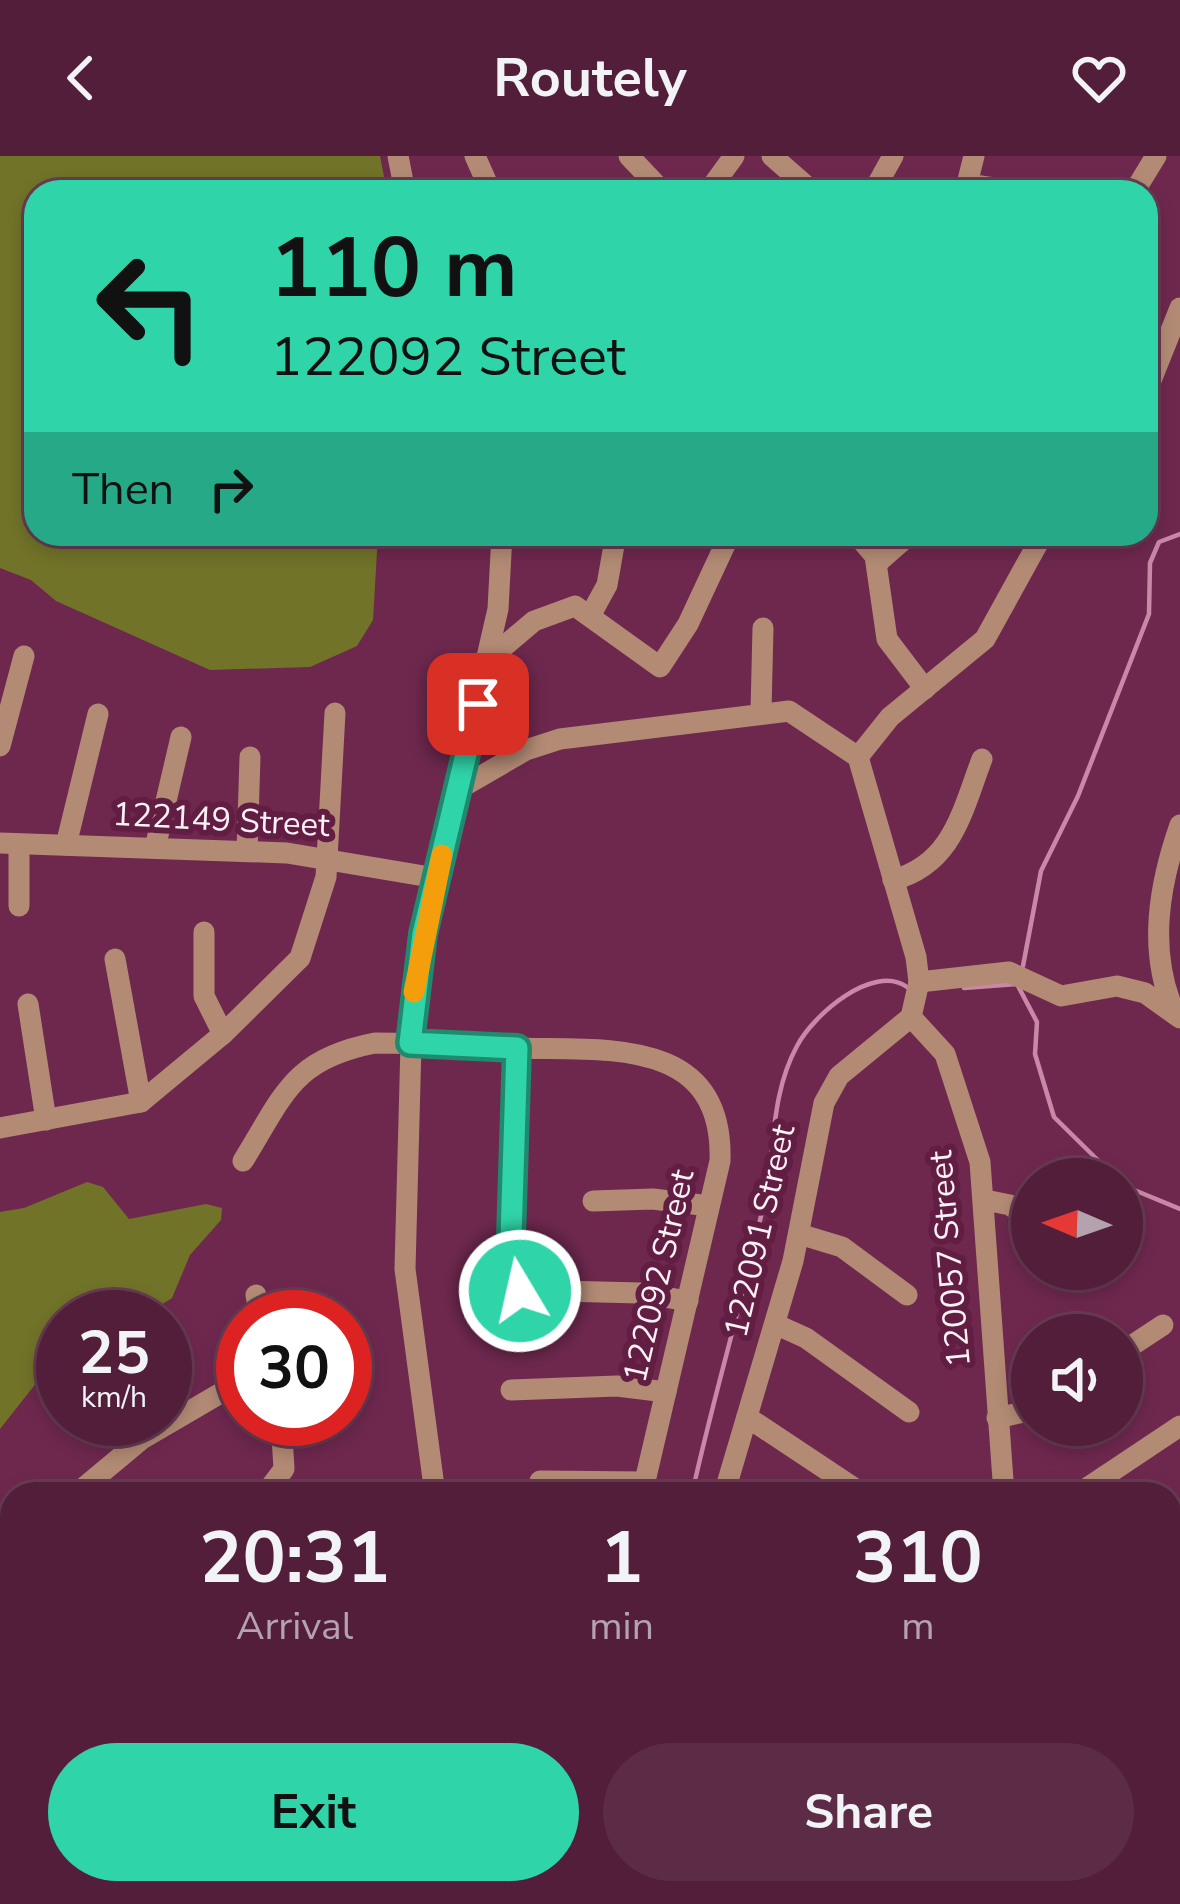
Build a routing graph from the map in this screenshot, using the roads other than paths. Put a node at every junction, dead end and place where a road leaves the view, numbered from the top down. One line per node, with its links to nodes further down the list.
1 (629, 156): 3 (street)
2 (772, 156): 4 (street)
3 (652, 180)
4 (799, 180)
5 (1180, 308): 6 (street)
6 (1158, 363)
7 (501, 546): 17 (street)
8 (614, 546): 14 (street)
9 (724, 546): 14 (street)
10 (865, 546): 13 (street)
11 (896, 546): 13 (street)
12 (1036, 546): 18 (street)
13 (877, 563): 18 (street)
14 (590, 616): 17 (street)
15 (764, 628): 19 (street)
16 (24, 656): 23 (street)
17 (488, 660): 27 (street)
18 (925, 689): 25 (street)
19 (761, 711): 25 (street); 27 (street)
20 (335, 713): 33 (street)
21 (98, 714): 30 (street)
22 (181, 736): 31 (street)
23 (0, 746)
24 (250, 757): 32 (street)
25 (858, 757): 35 (street)
26 (982, 759): 35 (street)
27 (457, 790): 34 (street)
28 (1180, 825): 42 (street)
29 (9, 843): 30 (street, 122149 Street); 36 (street)
30 (66, 845): 31 (street, 122149 Street)
31 (155, 848): 32 (street, 122149 Street)
32 (248, 850): 33 (street, 122149 Street)
33 (329, 858): 34 (street, 122149 Street); 43 (street)
34 (436, 878): 44 (street)
35 (893, 880): 39 (street)
36 (19, 905)
37 (204, 932): 43 (street)
38 (115, 959): 46 (street)
39 (919, 982): 41 (street); 42 (street)
40 (28, 1004): 47 (street)
41 (910, 1017): 50 (street, 120057 Street); 54 (street, 122091 Street)
42 (1179, 1021)
43 (223, 1034): 46 (street)
44 (410, 1043): 45 (street, 122092 Street); 49 (street, 122092 Street); 72 (street)
45 (517, 1048): 53 (street, 122092 Street); 56 (street)
46 (142, 1102): 47 (street)
47 (46, 1120): 48 (street)
48 (0, 1128)
49 (243, 1161)
50 (985, 1200): 52 (street); 66 (street, 120057 Street)
51 (593, 1201): 53 (street)
52 (1011, 1205)
53 (709, 1206): 56 (street, 122092 Street)
54 (800, 1234): 55 (street); 57 (street, 122091 Street)
55 (907, 1295)
56 (688, 1301): 61 (street, 122092 Street)
57 (775, 1324): 63 (street); 65 (street, 122091 Street)
58 (1163, 1325): 59 (street)
59 (1143, 1338)
60 (511, 1390): 61 (street)
61 (667, 1392): 74 (street, 122092 Street)
62 (216, 1396): 70 (street)
63 (909, 1412)
64 (1011, 1415): 66 (street)
65 (747, 1417): 75 (street, 122091 Street); 76 (street)
66 (997, 1418): 77 (street, 120057 Street)
67 (1180, 1426): 78 (street)
68 (283, 1446): 71 (street)
69 (540, 1481): 73 (street)
70 (90, 1482)
71 (275, 1482)
72 (433, 1482)
73 (555, 1482)
74 (645, 1482)
75 (728, 1482)
76 (845, 1482)
77 (1003, 1482)
78 (1096, 1482)

